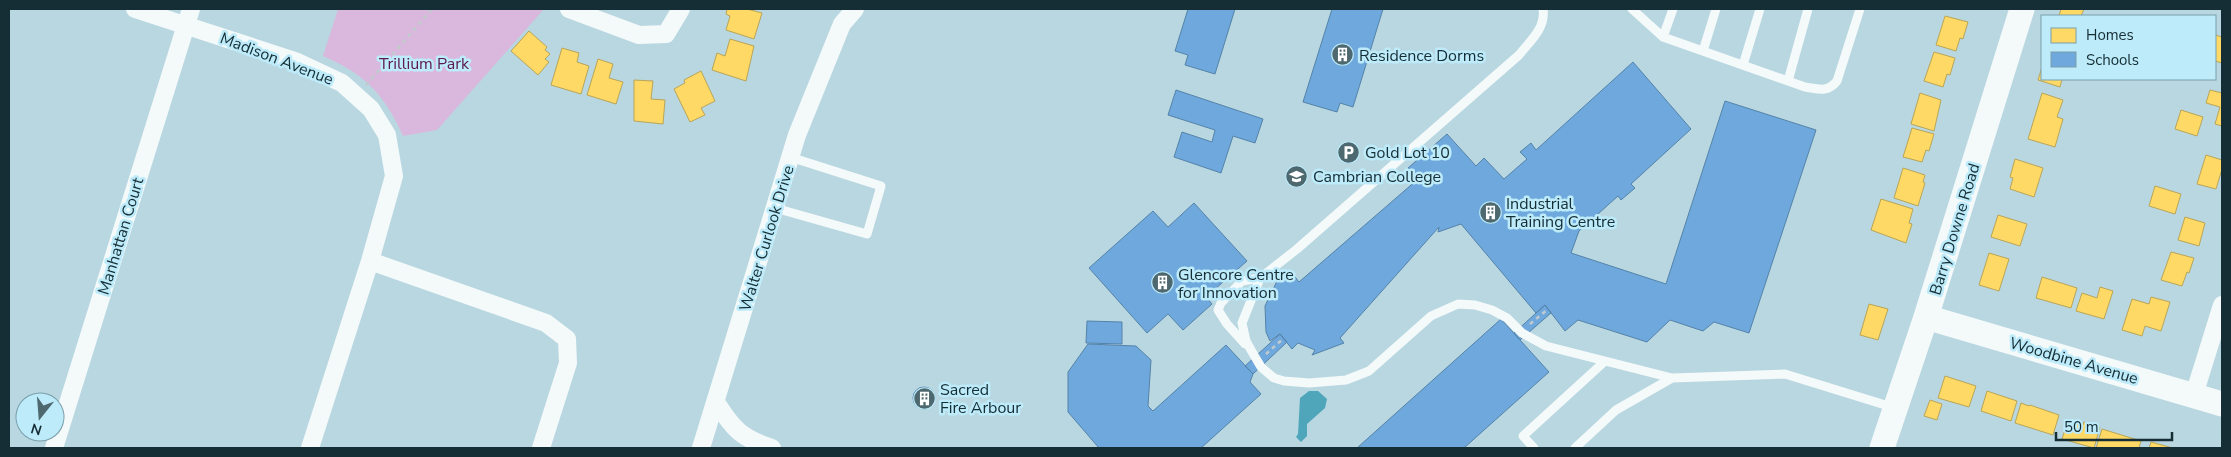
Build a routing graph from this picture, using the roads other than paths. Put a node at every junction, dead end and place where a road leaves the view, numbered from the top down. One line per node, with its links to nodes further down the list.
1 (135, 9): 13 (street, Madison Avenue)
2 (569, 9): 3 (street)
3 (681, 9)
4 (855, 9): 18 (street, Walter Curlook Drive)
5 (1543, 9): 21 (lane)
6 (1632, 9): 14 (lane)
7 (1673, 9): 14 (lane)
8 (1716, 9): 15 (lane)
9 (1760, 9): 16 (lane)
10 (1808, 9): 17 (lane)
11 (1860, 9): 17 (lane)
12 (2022, 9): 23 (main road, Barry Downe Road)
13 (188, 16): 20 (street, Madison Avenue); 31 (street, Manhattan Court)
14 (1664, 37): 15 (lane)
15 (1703, 51): 16 (lane)
16 (1743, 65): 17 (lane)
17 (1788, 81)
18 (790, 157): 19 (street, Walter Curlook Drive); 19 (lane)
19 (775, 208): 28 (street, Walter Curlook Drive)
20 (370, 262): 32 (street, Madison Avenue); 33 (street)
21 (1260, 278): 24 (lane); 24 (lane)
22 (2222, 305): 27 (street)
23 (1926, 317): 27 (main road, Woodbine Avenue); 30 (main road, Barry Downe Road)
24 (1251, 350): 25 (lane)
25 (1604, 362): 26 (lane); 36 (lane)
26 (1672, 378): 30 (lane); 37 (lane)
27 (2194, 395): 29 (main road, Woodbine Avenue)
28 (716, 402): 34 (street, Walter Curlook Drive); 35 (street)
29 (2222, 404)
30 (1895, 408): 38 (main road, Barry Downe Road)
31 (54, 448)
32 (310, 448)
33 (541, 448)
34 (701, 448)
35 (772, 448)
36 (1534, 448)
37 (1575, 448)
38 (1882, 448)

